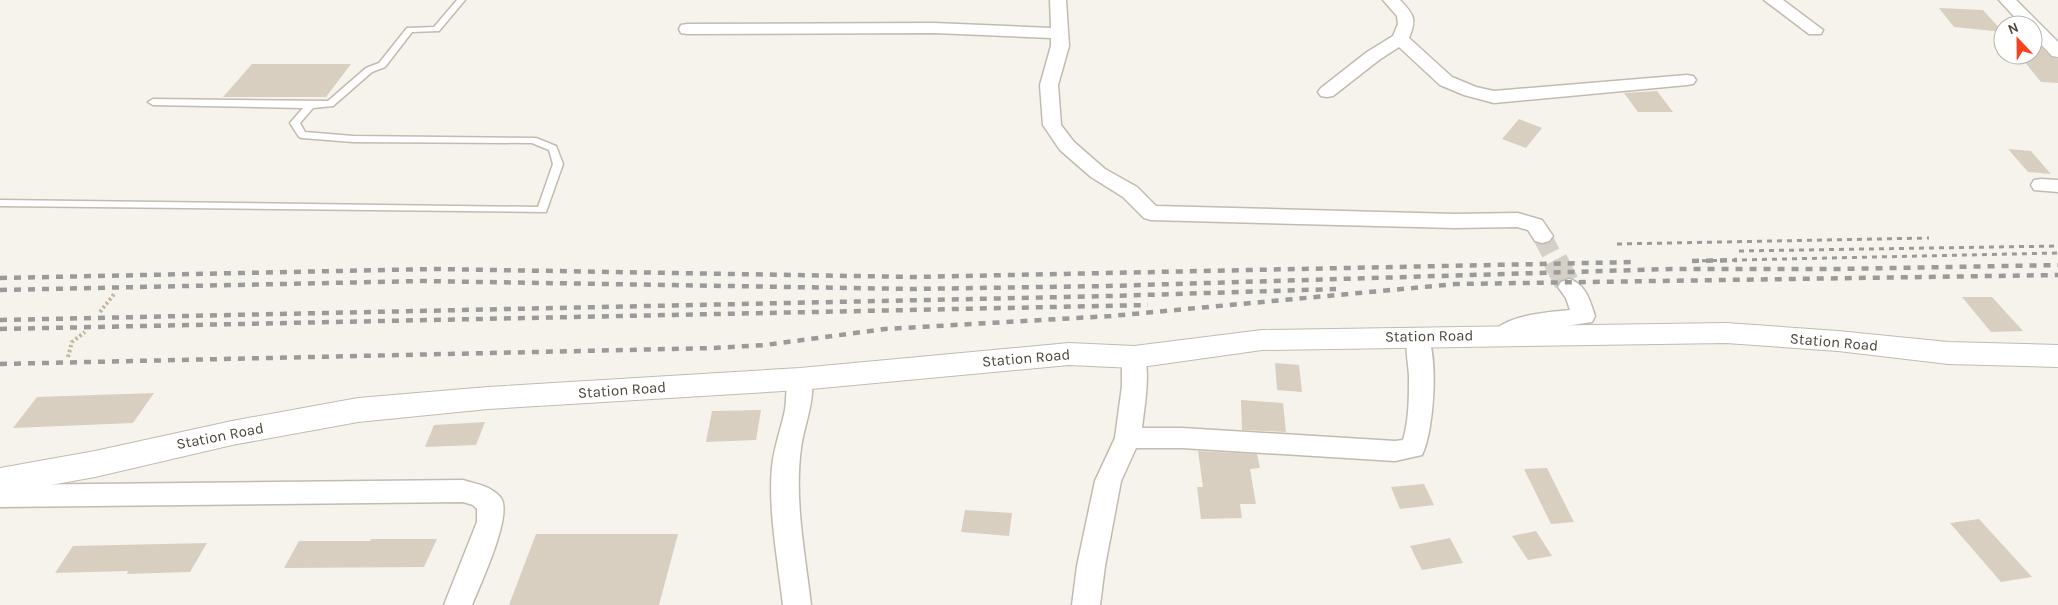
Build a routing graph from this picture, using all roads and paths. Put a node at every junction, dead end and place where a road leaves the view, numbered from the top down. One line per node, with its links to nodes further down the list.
1 (461, 0): 16 (lane)
2 (1058, 0): 9 (street)
3 (1391, 0): 11 (street)
4 (1772, 0): 8 (street)
5 (2007, 0): 6 (street)
6 (2023, 15)
7 (687, 29): 9 (street)
8 (1815, 30)
9 (1060, 33): 18 (street)
10 (2043, 36): 12 (street)
11 (1400, 39): 13 (street); 14 (street)
12 (2058, 52)
13 (1687, 80)
14 (1327, 92)
15 (153, 102): 16 (lane)
16 (310, 105): 17 (lane)
17 (0, 203)
18 (1542, 236)
19 (1569, 287): 23 (street)
20 (115, 293): 21 (path)
21 (100, 312)
22 (85, 332): 27 (path)
23 (1503, 335): 24 (street, Station Road); 26 (street, Station Road)
24 (1418, 338): 25 (street, Station Road); 29 (street)
25 (1134, 356): 28 (street, Station Road); 29 (street)
26 (2058, 356)
27 (68, 357)
28 (800, 379): 30 (street, Station Road); 32 (street)
29 (1128, 438): 33 (street)
30 (3, 488): 31 (street)
31 (458, 605)
32 (797, 605)
33 (1086, 605)

